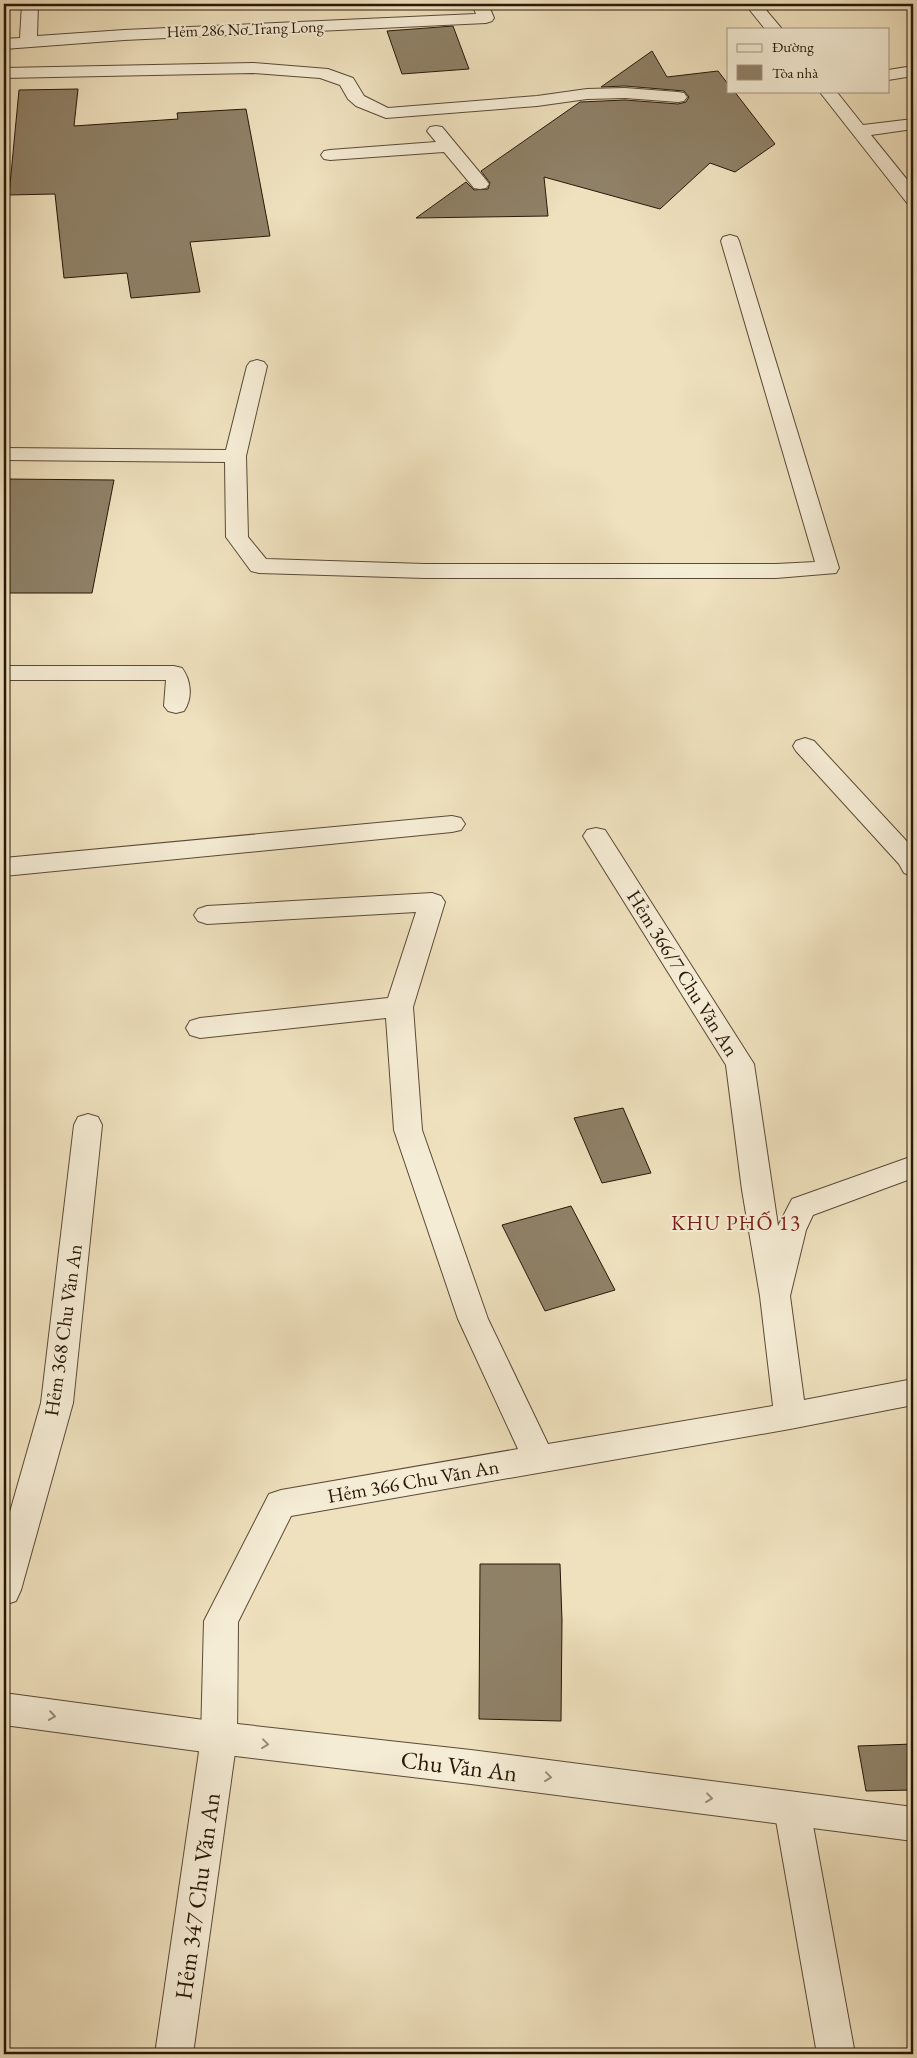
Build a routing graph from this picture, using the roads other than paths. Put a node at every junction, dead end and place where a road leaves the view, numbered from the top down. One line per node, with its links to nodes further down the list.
1 (30, 4): 7 (street)
2 (673, 4): 3 (street)
3 (678, 4)
4 (753, 4): 6 (street)
5 (483, 11): 7 (street, Hẻm 286 Nơ Trang Long)
6 (773, 28)
7 (28, 42): 8 (street, Hẻm 286 Nơ Trang Long)
8 (4, 44)
9 (911, 65): 11 (street)
10 (4, 73): 14 (street)
11 (890, 74)
12 (828, 92): 16 (street)
13 (678, 97): 14 (street)
14 (419, 111): 17 (street)
15 (913, 124): 16 (street)
16 (860, 131): 20 (street)
17 (448, 146): 18 (street); 19 (street)
18 (330, 155)
19 (480, 184)
20 (913, 199)
21 (730, 241): 24 (street)
22 (256, 366): 24 (street)
23 (4, 454): 24 (street)
24 (235, 456)
25 (4, 673): 26 (street)
26 (176, 706)
27 (804, 746): 31 (street)
28 (452, 824): 30 (street)
29 (596, 836): 37 (street, Hẻm 366/7 Chu Văn An)
30 (4, 867)
31 (913, 867)
32 (207, 915): 33 (street)
33 (399, 1007): 34 (street); 40 (street)
34 (200, 1028)
35 (88, 1125): 41 (street, Hẻm 368 Chu Văn An)
36 (913, 1167): 37 (street)
37 (775, 1296): 39 (street)
38 (913, 1392): 39 (street, Hẻm 366 Chu Văn An)
39 (790, 1416): 40 (street, Hẻm 366 Chu Văn An)
40 (539, 1459): 43 (street, Hẻm 366 Chu Văn An)
41 (4, 1590)
42 (4, 1709): 43 (street, Chu Văn An, one-way to 43)
43 (219, 1738): 44 (street, Chu Văn An, one-way to 44); 46 (street, Hẻm 347 Chu Văn An)
44 (792, 1809): 45 (street, Chu Văn An); 47 (street)
45 (913, 1824)
46 (174, 2054)
47 (836, 2054)

